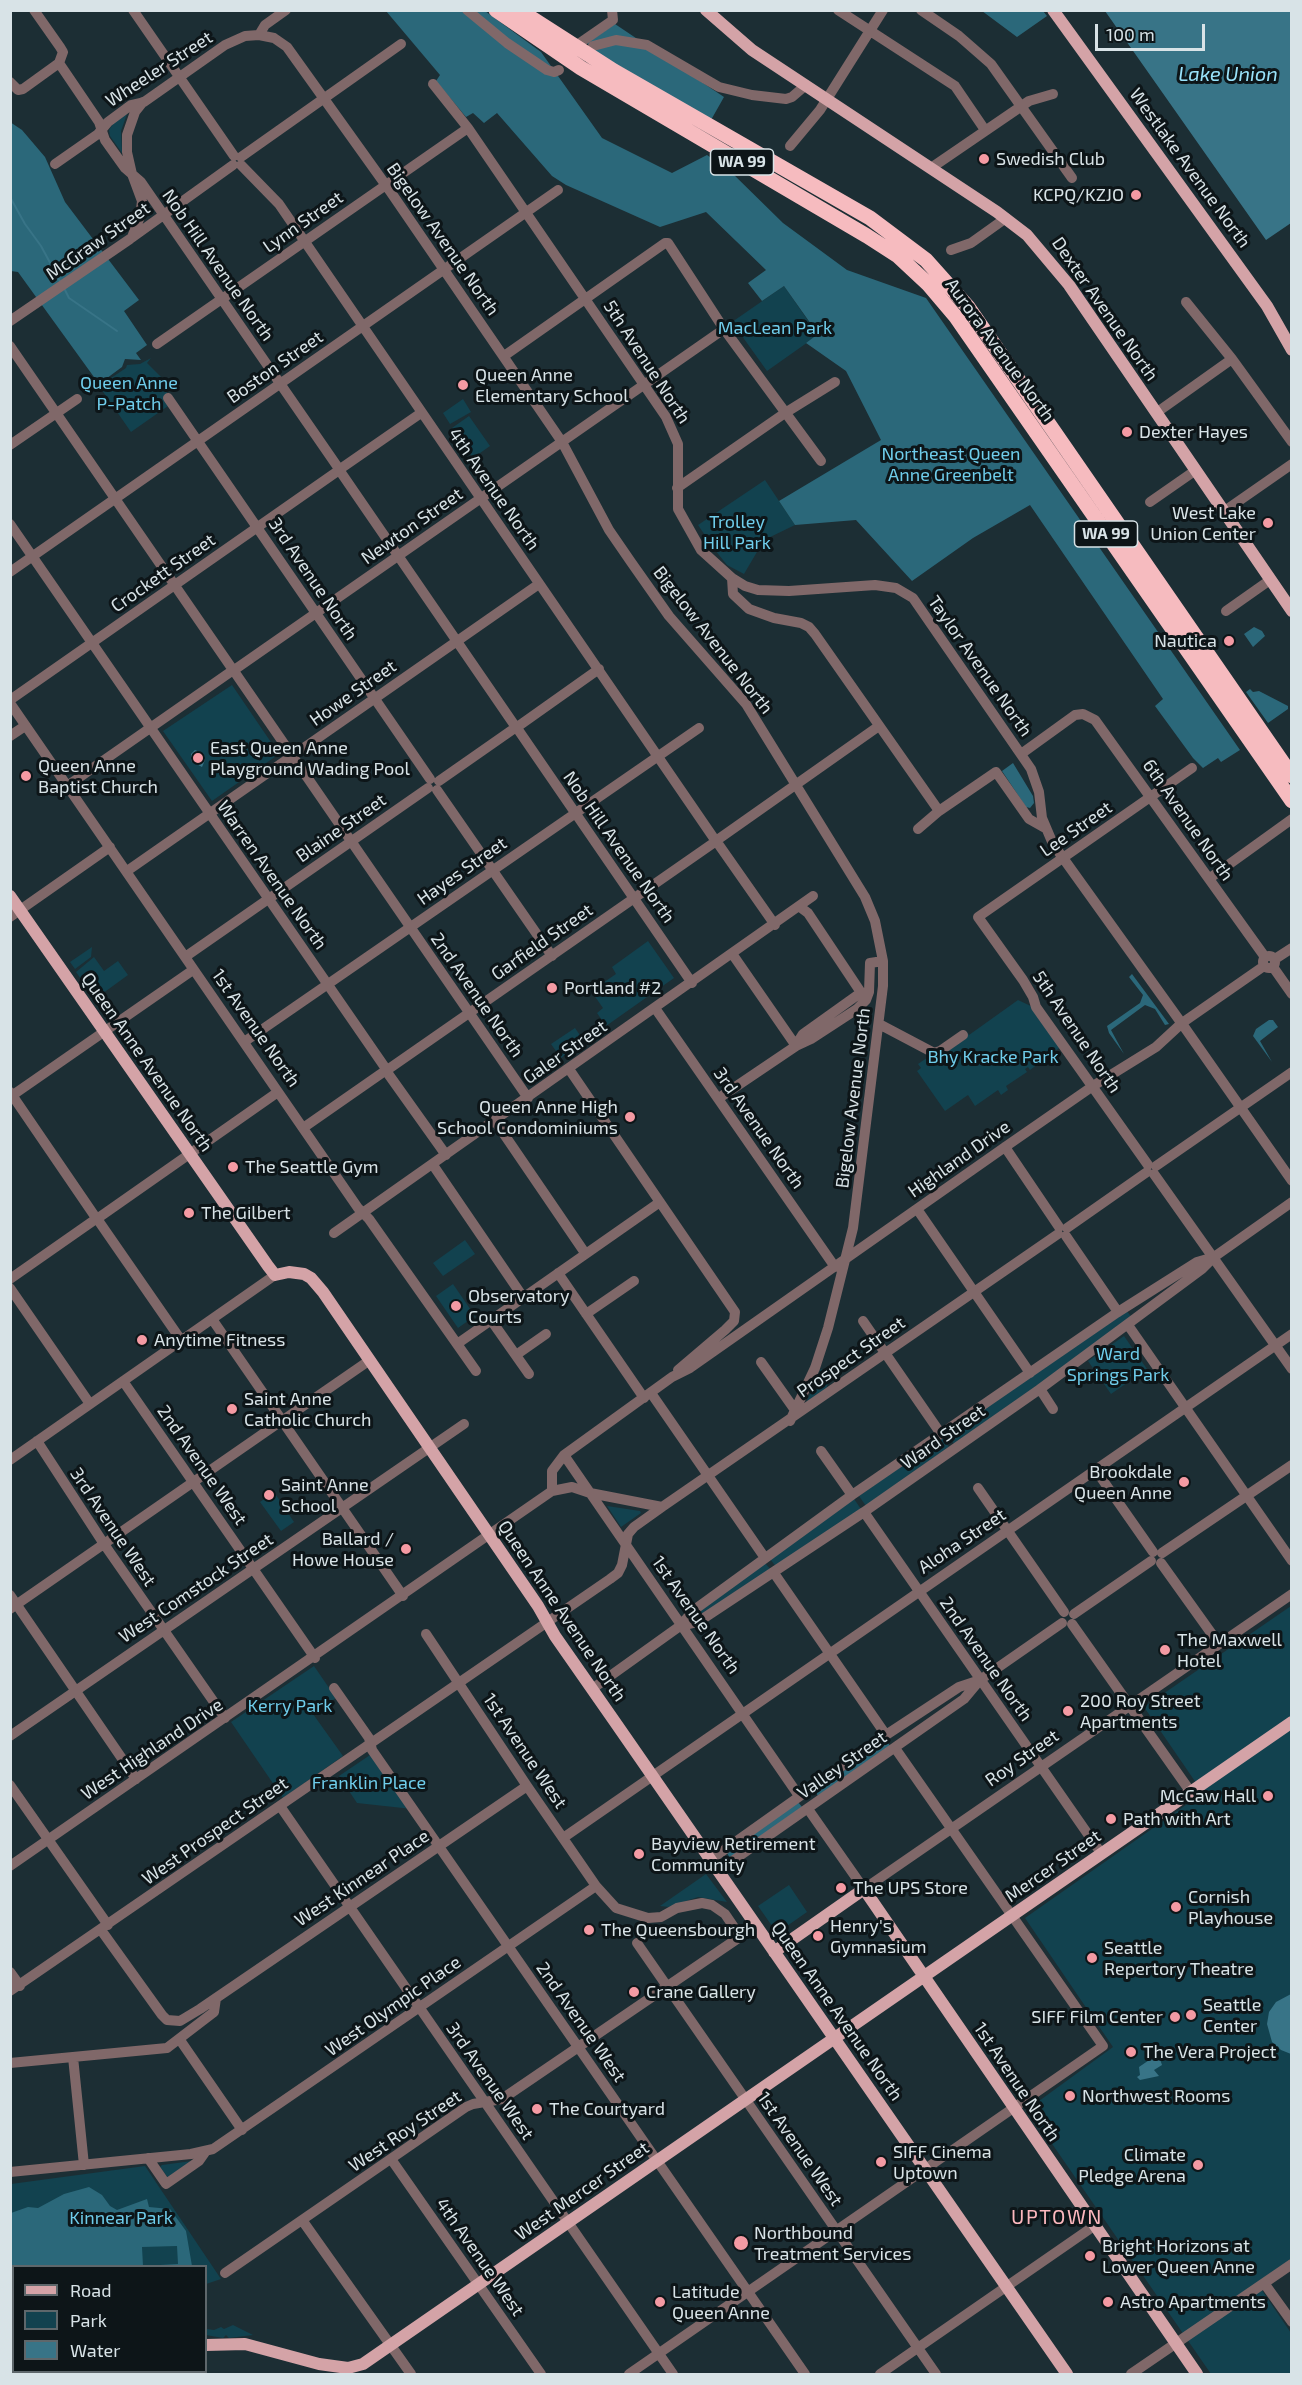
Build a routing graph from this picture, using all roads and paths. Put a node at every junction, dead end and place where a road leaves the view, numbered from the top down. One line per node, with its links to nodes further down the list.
1 (34, 10): 18 (street, Nob Hill Avenue North)
2 (132, 10): 20 (street, 4th Avenue North)
3 (286, 10): 14 (street, Wheeler Street)
4 (467, 10): 19 (street)
5 (496, 10): 113 (highway, Aurora Avenue North / WA 99)
6 (706, 10): 22 (main road, Dexter Avenue North)
7 (838, 10): 13 (street)
8 (883, 10): 13 (street)
9 (921, 10): 28 (street)
10 (1053, 10): 55 (main road, Westlake Avenue North)
11 (523, 12): 16 (highway, Aurora Avenue North / WA 99)
12 (613, 13): 16 (street)
13 (869, 31): 26 (street); 31 (street)
14 (259, 35): 20 (street, Wheeler Street); 25 (street, Bigelow Avenue North)
15 (401, 44): 25 (street, McGraw Street)
16 (574, 46): 108 (highway, Aurora Avenue North / WA 99)
17 (594, 46): 22 (street)
18 (59, 63): 23 (street); 30 (street, Nob Hill Avenue North)
19 (559, 70)
20 (179, 77): 27 (street, Wheeler Street); 33 (street, 4th Avenue North)
21 (433, 84): 29 (street, 5th Avenue North)
22 (806, 85): 26 (main road, Dexter Avenue North)
23 (14, 86)
24 (1053, 94): 28 (street)
25 (324, 98): 33 (street, McGraw Street); 38 (street, Bigelow Avenue North)
26 (826, 98): 32 (street); 35 (main road, Dexter Avenue North)
27 (144, 102): 30 (street, Wheeler Street); 36 (street, Nob Hill Avenue North)
28 (1021, 106): 31 (street); 37 (street)
29 (468, 128): 38 (street, Lynn Street); 40 (street, 5th Avenue North)
30 (102, 129): 34 (street, Wheeler Street); 36 (street, Nob Hill Avenue North)
31 (985, 130): 35 (street)
32 (790, 146)
33 (237, 161): 41 (street, McGraw Street); 44 (street, 4th Avenue North)
34 (55, 164)
35 (931, 168): 42 (main road, Dexter Avenue North)
36 (132, 174): 41 (street, Nob Hill Avenue North); 43 (street, Nob Hill Avenue North)
37 (1072, 178)
38 (385, 184): 44 (street, Lynn Street); 46 (street, Bigelow Avenue North)
39 (558, 190): 40 (street, Boston Street)
40 (526, 212): 46 (street, Boston Street); 48 (street, 5th Avenue North)
41 (164, 215): 43 (street, McGraw Street); 47 (street, Nob Hill Avenue North)
42 (1006, 218): 45 (street); 66 (main road, Dexter Avenue North)
43 (130, 239): 50 (street, McGraw Street)
44 (304, 242): 47 (street, Lynn Street); 51 (street, 4th Avenue North)
45 (951, 250)
46 (444, 269): 51 (street, Boston Street); 56 (street, Bigelow Avenue North)
47 (222, 299): 53 (street, Lynn Street); 59 (street, Nob Hill Avenue North)
48 (586, 299): 52 (street); 56 (street); 60 (street, 5th Avenue North)
49 (1186, 302): 57 (street)
50 (10, 321)
51 (362, 327): 59 (street, Boston Street); 64 (street, 4th Avenue North)
52 (724, 329): 60 (street, Newton Street); 65 (street)
53 (157, 344)
54 (10, 346): 63 (street, 2nd Avenue North)
55 (1292, 350)
56 (504, 356): 68 (street, Bigelow Avenue North)
57 (1232, 359): 66 (street); 69 (street)
58 (836, 382): 65 (street)
59 (280, 384): 67 (street, Boston Street); 73 (street, Nob Hill Avenue North)
60 (644, 384): 68 (street, Newton Street); 75 (street, 5th Avenue North)
61 (168, 398): 67 (street, 3rd Avenue North)
62 (76, 399): 63 (street)
63 (57, 413): 70 (street); 76 (street, 2nd Avenue North)
64 (421, 413): 73 (street, Crockett Street); 77 (street, 4th Avenue North)
65 (785, 413): 71 (street); 75 (street)
66 (1156, 413): 74 (main road, Dexter Avenue North)
67 (198, 441): 76 (street, Boston Street); 81 (street, 3rd Avenue North)
68 (562, 442): 77 (street, Newton Street); 110 (street, Bigelow Avenue North)
69 (1292, 442)
70 (10, 445)
71 (821, 461)
72 (1292, 464): 79 (street)
73 (339, 470): 81 (street, Crockett Street); 82 (street, Nob Hill Avenue North)
74 (1196, 470): 78 (street); 79 (main road, Dexter Avenue North)
75 (677, 488): 85 (street, 5th Avenue North)
76 (115, 498): 83 (street, Boston Street); 88 (street, 2nd Avenue North)
77 (480, 499): 82 (street, Newton Street); 87 (street, 4th Avenue North)
78 (1150, 502)
79 (1223, 512): 86 (main road, Dexter Avenue North)
80 (10, 524): 83 (street, Warren Avenue North)
81 (257, 527): 88 (street, Crockett Street); 91 (street, 3rd Avenue North)
82 (398, 555): 91 (street, Newton Street); 92 (street, Nob Hill Avenue North)
83 (33, 556): 84 (street, Boston Street); 93 (street, Warren Avenue North)
84 (10, 572)
85 (732, 578): 99 (street, 5th Avenue North); 104 (street, Taylor Avenue North)
86 (1270, 580): 89 (street); 90 (main road, Dexter Avenue North)
87 (539, 584): 92 (street, Howe Street); 94 (street, 4th Avenue North)
88 (175, 585): 93 (street, Crockett Street); 95 (street, 2nd Avenue North)
89 (1226, 611)
90 (1292, 611)
91 (316, 612): 95 (street, Newton Street); 96 (street, 3rd Avenue North)
92 (457, 641): 96 (street, Howe Street); 100 (street, Nob Hill Avenue North)
93 (92, 643): 97 (street, Crockett Street); 101 (street, Warren Avenue North)
94 (599, 669): 100 (street, Blaine Street); 106 (street, 4th Avenue North)
95 (233, 670): 101 (street, Newton Street); 105 (street, 2nd Avenue North)
96 (375, 698): 105 (street, Howe Street); 109 (street, 3rd Avenue North)
97 (10, 702): 98 (street, 1st Avenue North)
98 (25, 726): 103 (street); 111 (street, 1st Avenue North)
99 (879, 726): 110 (street, Garfield Street); 114 (street, 5th Avenue North)
100 (516, 727): 109 (street, Blaine Street); 116 (street, Nob Hill Avenue North)
101 (151, 728): 111 (street, Newton Street); 115 (street, Warren Avenue North)
102 (699, 728): 106 (street, Hayes Street)
103 (10, 736)
104 (1021, 754): 112 (street, 6th Avenue North); 118 (street, Taylor Avenue North)
105 (292, 755): 115 (street, Howe Street); 120 (street, 2nd Avenue North)
106 (658, 755): 116 (street, Hayes Street); 121 (street, 4th Avenue North)
107 (1192, 768): 112 (street, Lee Street)
108 (1292, 776)
109 (433, 784): 120 (street, Blaine Street); 124 (street, 3rd Avenue North)
110 (796, 785): 121 (street, Garfield Street); 140 (street, Bigelow Avenue North)
111 (67, 786): 122 (street, 1st Avenue North)
112 (1152, 796): 123 (street, Lee Street); 126 (street, 6th Avenue North)
113 (1292, 801)
114 (939, 811): 118 (street, Taylor Avenue North); 119 (street)
115 (209, 813): 125 (street, Howe Street); 129 (street, Warren Avenue North)
116 (575, 813): 124 (street, Hayes Street); 130 (street, Nob Hill Avenue North)
117 (1292, 819): 126 (street)
118 (1046, 828): 123 (street, Taylor Avenue North)
119 (918, 829)
120 (351, 841): 129 (street, Blaine Street); 135 (street, 2nd Avenue North)
121 (716, 841): 130 (street, Garfield Street); 134 (street, 4th Avenue North)
122 (110, 847): 125 (street, 1st Avenue North); 132 (street)
123 (1062, 858): 133 (street, Lee Street); 148 (street, Taylor Avenue North)
124 (494, 870): 135 (street, Hayes Street); 138 (street, 3rd Avenue North)
125 (127, 871): 139 (street, 1st Avenue North)
126 (1209, 878): 141 (street, 6th Avenue North)
127 (10, 896): 132 (main road, Queen Anne Avenue North)
128 (813, 896): 131 (street, Galer Street)
129 (270, 898): 139 (street, Blaine Street); 144 (street, Warren Avenue North)
130 (634, 898): 138 (street, Garfield Street); 143 (street, Nob Hill Avenue North)
131 (800, 907): 134 (street, Galer Street); 153 (street)
132 (15, 914): 150 (main road, Queen Anne Avenue North)
133 (978, 917): 157 (street, 5th Avenue North)
134 (775, 925): 137 (street, Galer Street)
135 (410, 927): 144 (street, Hayes Street); 147 (street, 2nd Avenue North)
136 (1292, 948): 141 (street, Highland Drive)
137 (733, 955): 143 (street, Galer Street); 153 (street)
138 (552, 956): 147 (street, Garfield Street)
139 (185, 957): 142 (street, 1st Avenue North)
140 (883, 961): 149 (street, Bigelow Avenue North); 153 (street)
141 (1269, 962): 145 (street, 6th Avenue North); 148 (street, Highland Drive)
142 (194, 970): 150 (street); 152 (street, 1st Avenue North)
143 (692, 983): 146 (street, Galer Street)
144 (328, 984): 152 (street, Hayes Street); 155 (street, Warren Avenue North)
145 (1292, 994)
146 (655, 1008): 154 (street, Galer Street); 161 (street, 3rd Avenue North)
147 (468, 1013): 155 (street, Garfield Street); 160 (street, 2nd Avenue North)
148 (1182, 1023): 157 (street, Highland Drive); 162 (street, Taylor Avenue North)
149 (879, 1024): 151 (street); 180 (street, Bigelow Avenue North)
150 (104, 1033): 159 (street); 166 (main road, Queen Anne Avenue North)
151 (963, 1035)
152 (244, 1042): 158 (street, 1st Avenue North)
153 (796, 1046): 161 (street)
154 (569, 1069): 160 (street, Galer Street); 171 (street)
155 (386, 1071): 164 (street, Garfield Street); 167 (street, Warren Avenue North)
156 (1292, 1072): 162 (street, Prospect Street)
157 (1093, 1086): 165 (street, Highland Drive); 169 (street, 5th Avenue North)
158 (278, 1092): 164 (street, 1st Avenue North); 166 (street)
159 (11, 1095): 175 (street)
160 (528, 1098): 163 (street, Galer Street)
161 (719, 1098): 181 (street, 3rd Avenue North)
162 (1241, 1107): 169 (street, Prospect Street); 170 (street, Taylor Avenue North)
163 (495, 1121): 167 (street, Galer Street); 178 (street)
164 (303, 1128): 174 (street, 1st Avenue North)
165 (1005, 1147): 173 (street, Highland Drive); 176 (street)
166 (189, 1155): 175 (street); 183 (main road, Queen Anne Avenue North)
167 (446, 1155): 168 (street, Galer Street)
168 (433, 1165): 174 (street, Galer Street); 187 (street)
169 (1151, 1170): 176 (street, Prospect Street); 179 (street, 5th Avenue North)
170 (1292, 1181)
171 (660, 1202): 178 (street); 207 (street, Highland Drive)
172 (1292, 1202): 179 (street, Ward Street)
173 (917, 1209): 180 (street, Highland Drive); 186 (street)
174 (363, 1213): 177 (street, Galer Street); 197 (street, 1st Avenue North)
175 (97, 1219): 185 (street); 196 (street)
176 (1062, 1231): 186 (street, Prospect Street); 188 (street)
177 (334, 1233)
178 (585, 1253): 182 (street)
179 (1214, 1257): 188 (street, Ward Street); 193 (street, Ward Street); 198 (street, 5th Avenue North)
180 (845, 1260): 181 (street, Highland Drive); 214 (street, Bigelow Avenue North)
181 (835, 1267): 207 (street, Highland Drive)
182 (558, 1273): 187 (street); 189 (street)
183 (275, 1275): 190 (street); 201 (main road, Queen Anne Avenue North)
184 (633, 1281): 189 (street)
185 (10, 1283): 211 (street)
186 (974, 1292): 199 (street, Prospect Street); 205 (street)
187 (523, 1297): 191 (street)
188 (1118, 1312): 205 (street, Ward Street)
189 (586, 1314): 210 (street)
190 (212, 1319): 196 (street); 215 (street)
191 (491, 1320): 197 (street); 200 (street)
192 (863, 1321): 199 (street)
193 (1128, 1325): 209 (street, Ward Street); 212 (street)
194 (546, 1334): 200 (street)
195 (1292, 1334): 198 (street, Aloha Street)
196 (181, 1340): 208 (street)
197 (457, 1344): 204 (street, 1st Avenue North)
198 (1275, 1345): 203 (street, 5th Avenue North); 212 (street, Aloha Street)
199 (885, 1353): 214 (street, Prospect Street); 217 (street)
200 (516, 1355): 206 (street)
201 (370, 1360): 215 (street); 219 (main road, Queen Anne Avenue North)
202 (761, 1362): 214 (street)
203 (1292, 1369)
204 (476, 1371)
205 (1030, 1373): 217 (street, Ward Street)
206 (529, 1374)
207 (672, 1377): 210 (street, Highland Drive)
208 (123, 1381): 211 (street); 226 (street, 2nd Avenue West)
209 (1040, 1389): 213 (street); 234 (street, Ward Street)
210 (647, 1396): 221 (street, Highland Drive); 225 (street)
211 (90, 1404): 218 (street)
212 (1185, 1407): 224 (street, Aloha Street); 231 (street)
213 (1053, 1409)
214 (792, 1415): 225 (street, Prospect Street)
215 (282, 1421): 226 (street); 233 (street)
216 (464, 1424): 219 (street, West Comstock Street)
217 (941, 1434): 230 (street, Ward Street)
218 (37, 1441): 222 (street); 237 (street, 3rd Avenue West)
219 (430, 1447): 233 (street, West Comstock Street); 236 (main road, Queen Anne Avenue North)
220 (821, 1451): 230 (street)
221 (564, 1455): 228 (street, Highland Drive); 229 (street, 1st Avenue North)
222 (10, 1460)
223 (1292, 1465): 231 (street, Valley Street)
224 (1095, 1469): 235 (street, Aloha Street); 239 (street)
225 (708, 1476): 232 (street, Prospect Street); 240 (street)
226 (193, 1482): 237 (street); 242 (street, 2nd Avenue West)
227 (978, 1488): 235 (street)
228 (552, 1491): 229 (street); 236 (street)
229 (590, 1493): 232 (street); 238 (street, 1st Avenue North)
230 (852, 1495): 240 (street, Ward Street)
231 (1246, 1496): 239 (street, Valley Street); 241 (street)
232 (662, 1507): 238 (street, Prospect Street)
233 (342, 1508): 242 (street, West Comstock Street); 246 (street)
234 (864, 1512): 243 (street, Ward Street); 244 (street, 2nd Avenue North)
235 (1006, 1530): 244 (street, Aloha Street); 248 (street)
236 (490, 1534): 246 (street, West Highland Drive); 249 (main road, Queen Anne Avenue North)
237 (104, 1544): 247 (street); 251 (street, 3rd Avenue West)
238 (625, 1545): 249 (street, Prospect Street); 250 (street, 1st Avenue North)
239 (1157, 1557): 248 (street, Valley Street); 253 (street)
240 (765, 1558): 250 (street, Ward Street)
241 (1292, 1561)
242 (253, 1569): 251 (street, West Comstock Street); 255 (street, 2nd Avenue West)
243 (774, 1573): 250 (street, Ward Street); 254 (street)
244 (918, 1591): 254 (street, Aloha Street); 256 (street, 2nd Avenue North)
245 (1292, 1594): 253 (street, Roy Street)
246 (402, 1596): 255 (street, West Highland Drive)
247 (13, 1602): 260 (street)
248 (1068, 1618): 256 (street, Valley Street); 261 (street)
249 (547, 1621): 257 (street, West Prospect Street); 259 (main road, Queen Anne Avenue North)
250 (680, 1626): 259 (street, Ward Street); 262 (street, 1st Avenue North)
251 (164, 1630): 260 (street, West Comstock Street); 263 (street, 3rd Avenue West)
252 (426, 1634): 257 (street, 1st Avenue West)
253 (1219, 1644): 261 (street, Roy Street)
254 (829, 1653): 262 (street, Aloha Street); 265 (street)
255 (315, 1658): 263 (street, West Highland Drive)
256 (980, 1680): 265 (street, Valley Street); 268 (street, Valley Street); 269 (street, 2nd Avenue North)
257 (459, 1682): 267 (street, West Prospect Street); 273 (street, 1st Avenue West)
258 (334, 1688): 267 (street, 2nd Avenue West)
259 (592, 1689): 270 (main road, Queen Anne Avenue North)
260 (77, 1691): 266 (street, West Comstock Street); 271 (street)
261 (1129, 1706): 269 (street, Roy Street); 274 (street)
262 (742, 1714): 270 (street, Aloha Street); 275 (street, 1st Avenue North)
263 (225, 1718): 271 (street, West Highland Drive)
264 (1292, 1722): 274 (main road, Mercer Street)
265 (886, 1735): 275 (street, Valley Street)
266 (10, 1736)
267 (371, 1743): 276 (street, West Prospect Street); 281 (street, 2nd Avenue West)
268 (895, 1748): 277 (street, Valley Street); 278 (street)
269 (1041, 1767): 278 (street, Roy Street); 282 (street, 2nd Avenue North)
270 (652, 1776): 279 (street, Aloha Street); 283 (main road, Queen Anne Avenue North)
271 (136, 1779): 280 (street, West Highland Drive)
272 (10, 1785): 280 (street)
273 (527, 1786): 279 (street, 1st Avenue West); 281 (street, West Kinnear Place)
274 (1190, 1791): 282 (main road, Mercer Street)
275 (799, 1796): 283 (street, Valley Street)
276 (280, 1806): 288 (street, 3rd Avenue West); 291 (street, West Prospect Street)
277 (808, 1809): 285 (street, Valley Street); 287 (street, 1st Avenue North)
278 (951, 1829): 287 (street, Roy Street); 289 (street)
279 (563, 1838): 286 (street, 1st Avenue West)
280 (49, 1840): 284 (street, West Highland Drive); 291 (street)
281 (439, 1846): 288 (street, West Kinnear Place); 294 (street, 2nd Avenue West)
282 (1101, 1853): 289 (main road, Mercer Street)
283 (710, 1860): 285 (main road, Queen Anne Avenue North)
284 (10, 1866)
285 (718, 1871): 290 (main road, Queen Anne Avenue North)
286 (596, 1886): 292 (street, 1st Avenue West); 294 (street, West Olympic Place)
287 (864, 1889): 295 (main road, Roy Street); 297 (main road, 1st Avenue North)
288 (351, 1906): 301 (street, West Kinnear Place); 302 (street, 3rd Avenue West)
289 (1012, 1916): 297 (main road, Mercer Street); 310 (street)
290 (756, 1926): 292 (street, West Roy Street); 295 (main road, Queen Anne Avenue North)
291 (104, 1928): 299 (street, West Prospect Street); 301 (street, West Kinnear Place)
292 (740, 1936): 298 (street, West Roy Street)
293 (637, 1943): 298 (street, 1st Avenue West)
294 (509, 1946): 302 (street, West Olympic Place); 305 (street, 2nd Avenue West)
295 (774, 1952): 303 (main road, Queen Anne Avenue North)
296 (10, 1972): 299 (street)
297 (924, 1976): 303 (main road, Mercer Street); 310 (main road, 1st Avenue North)
298 (667, 1986): 305 (street, West Roy Street); 308 (street, 1st Avenue West)
299 (15, 1988): 300 (street, West Prospect Street)
300 (10, 1996)
301 (216, 1998): 304 (street, West Kinnear Place)
302 (420, 2008): 309 (street, 3rd Avenue West); 311 (street, West Olympic Place)
303 (834, 2038): 308 (main road, West Mercer Street); 317 (main road, Queen Anne Avenue North)
304 (180, 2040): 306 (street, West Kinnear Place); 311 (street)
305 (578, 2047): 309 (street, West Roy Street); 315 (street, 2nd Avenue West)
306 (73, 2057): 307 (street, West Kinnear Place); 316 (street)
307 (10, 2063)
308 (746, 2099): 315 (main road, West Mercer Street); 322 (street, 1st Avenue West)
309 (484, 2102): 314 (street, West Roy Street); 320 (street, 3rd Avenue West)
310 (1014, 2108): 317 (street); 321 (main road, 1st Avenue North)
311 (242, 2130): 312 (street, West Olympic Place)
312 (206, 2151): 313 (street, West Olympic Place); 313 (street, West Olympic Place)
313 (148, 2158): 316 (street, West Olympic Place)
314 (391, 2159): 319 (street, West Roy Street); 326 (street, 4th Avenue West)
315 (656, 2161): 320 (main road, West Mercer Street); 328 (street, 2nd Avenue West)
316 (84, 2165): 318 (street, West Olympic Place)
317 (926, 2169): 322 (street); 327 (main road, Queen Anne Avenue North)
318 (10, 2172)
319 (302, 2220): 324 (street, West Roy Street); 332 (street)
320 (568, 2222): 326 (main road, West Mercer Street); 334 (street, 3rd Avenue West)
321 (1094, 2226): 327 (street); 330 (main road, 1st Avenue North)
322 (837, 2231): 328 (street); 333 (street, 1st Avenue West)
323 (1292, 2264): 325 (street)
324 (225, 2273)
325 (1264, 2283): 329 (street); 330 (street)
326 (478, 2285): 332 (main road, West Mercer Street); 336 (street, 4th Avenue West)
327 (1007, 2287): 333 (street); 342 (main road, Queen Anne Avenue North)
328 (747, 2293): 334 (street); 339 (street, 2nd Avenue West)
329 (1292, 2322)
330 (1176, 2344): 343 (street); 344 (main road, 1st Avenue North)
331 (207, 2345): 332 (main road, West Mercer Street)
332 (391, 2345): 335 (street)
333 (918, 2349): 340 (street); 341 (street, 1st Avenue West)
334 (659, 2354): 337 (street); 338 (street, 3rd Avenue West)
335 (411, 2374)
336 (541, 2374)
337 (628, 2374)
338 (673, 2374)
339 (805, 2374)
340 (880, 2374)
341 (936, 2374)
342 (1067, 2374)
343 (1132, 2374)
344 (1197, 2374)

